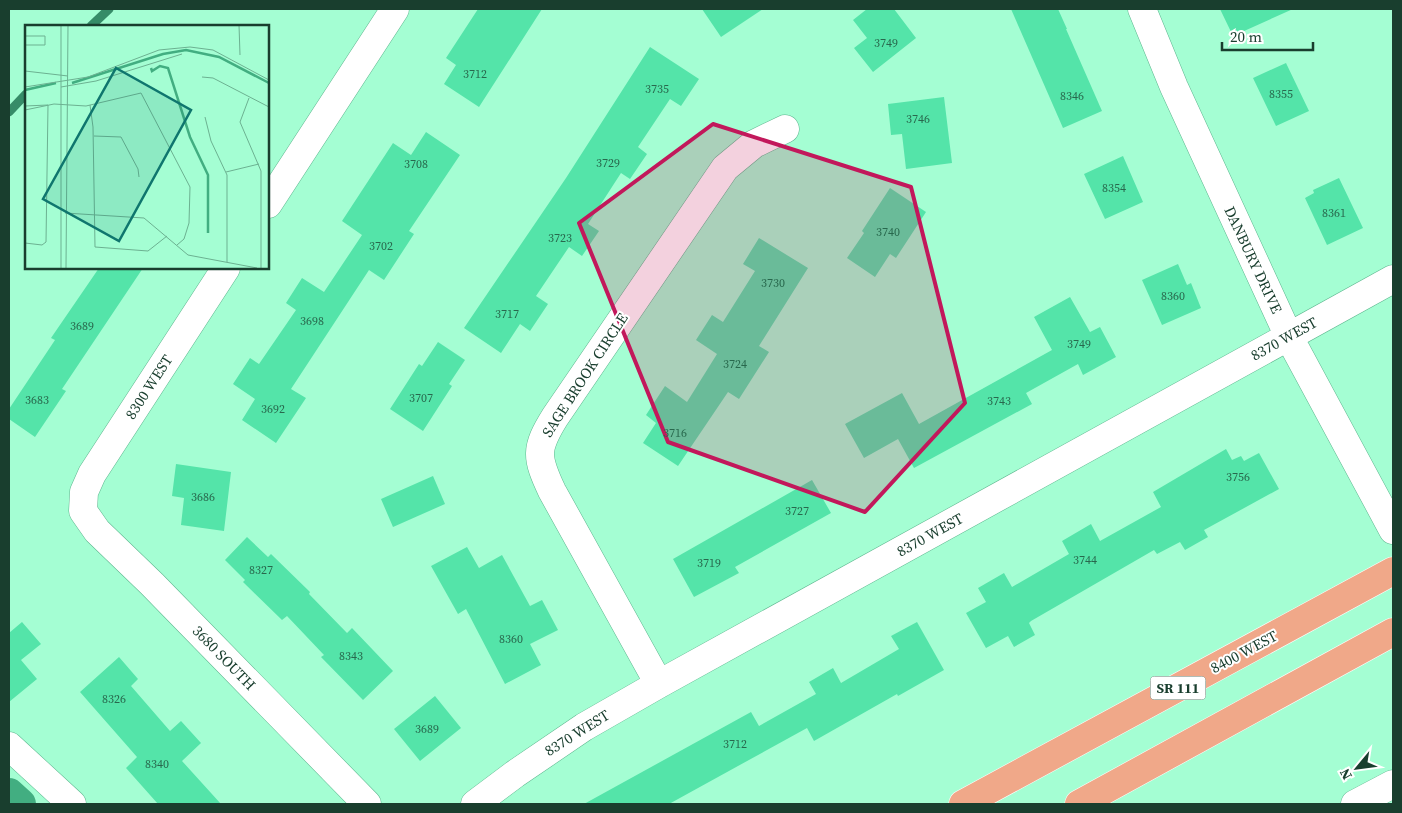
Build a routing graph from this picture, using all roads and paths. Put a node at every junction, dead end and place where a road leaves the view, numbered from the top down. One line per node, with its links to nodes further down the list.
1 (394, 9): 4 (street)
2 (1142, 9): 7 (street, DANBURY DRIVE)
3 (785, 130): 12 (street, SAGE BROOK CIRCLE)
4 (269, 202)
5 (225, 269): 8 (street, 8300 WEST)
6 (1393, 279): 7 (street, 8370 WEST)
7 (1289, 337): 9 (street, DANBURY DRIVE); 12 (street, 8370 WEST)
8 (83, 511): 16 (street, 3680 SOUTH)
9 (1393, 530)
10 (1393, 571): 18 (main road, 8400 WEST / SR 111)
11 (1393, 632): 19 (main road)
12 (659, 684): 17 (street, 8370 WEST)
13 (9, 746): 15 (street)
14 (1393, 784): 20 (street)
15 (72, 804)
16 (366, 804)
17 (475, 804)
18 (963, 804)
19 (1078, 804)
20 (1355, 804)

